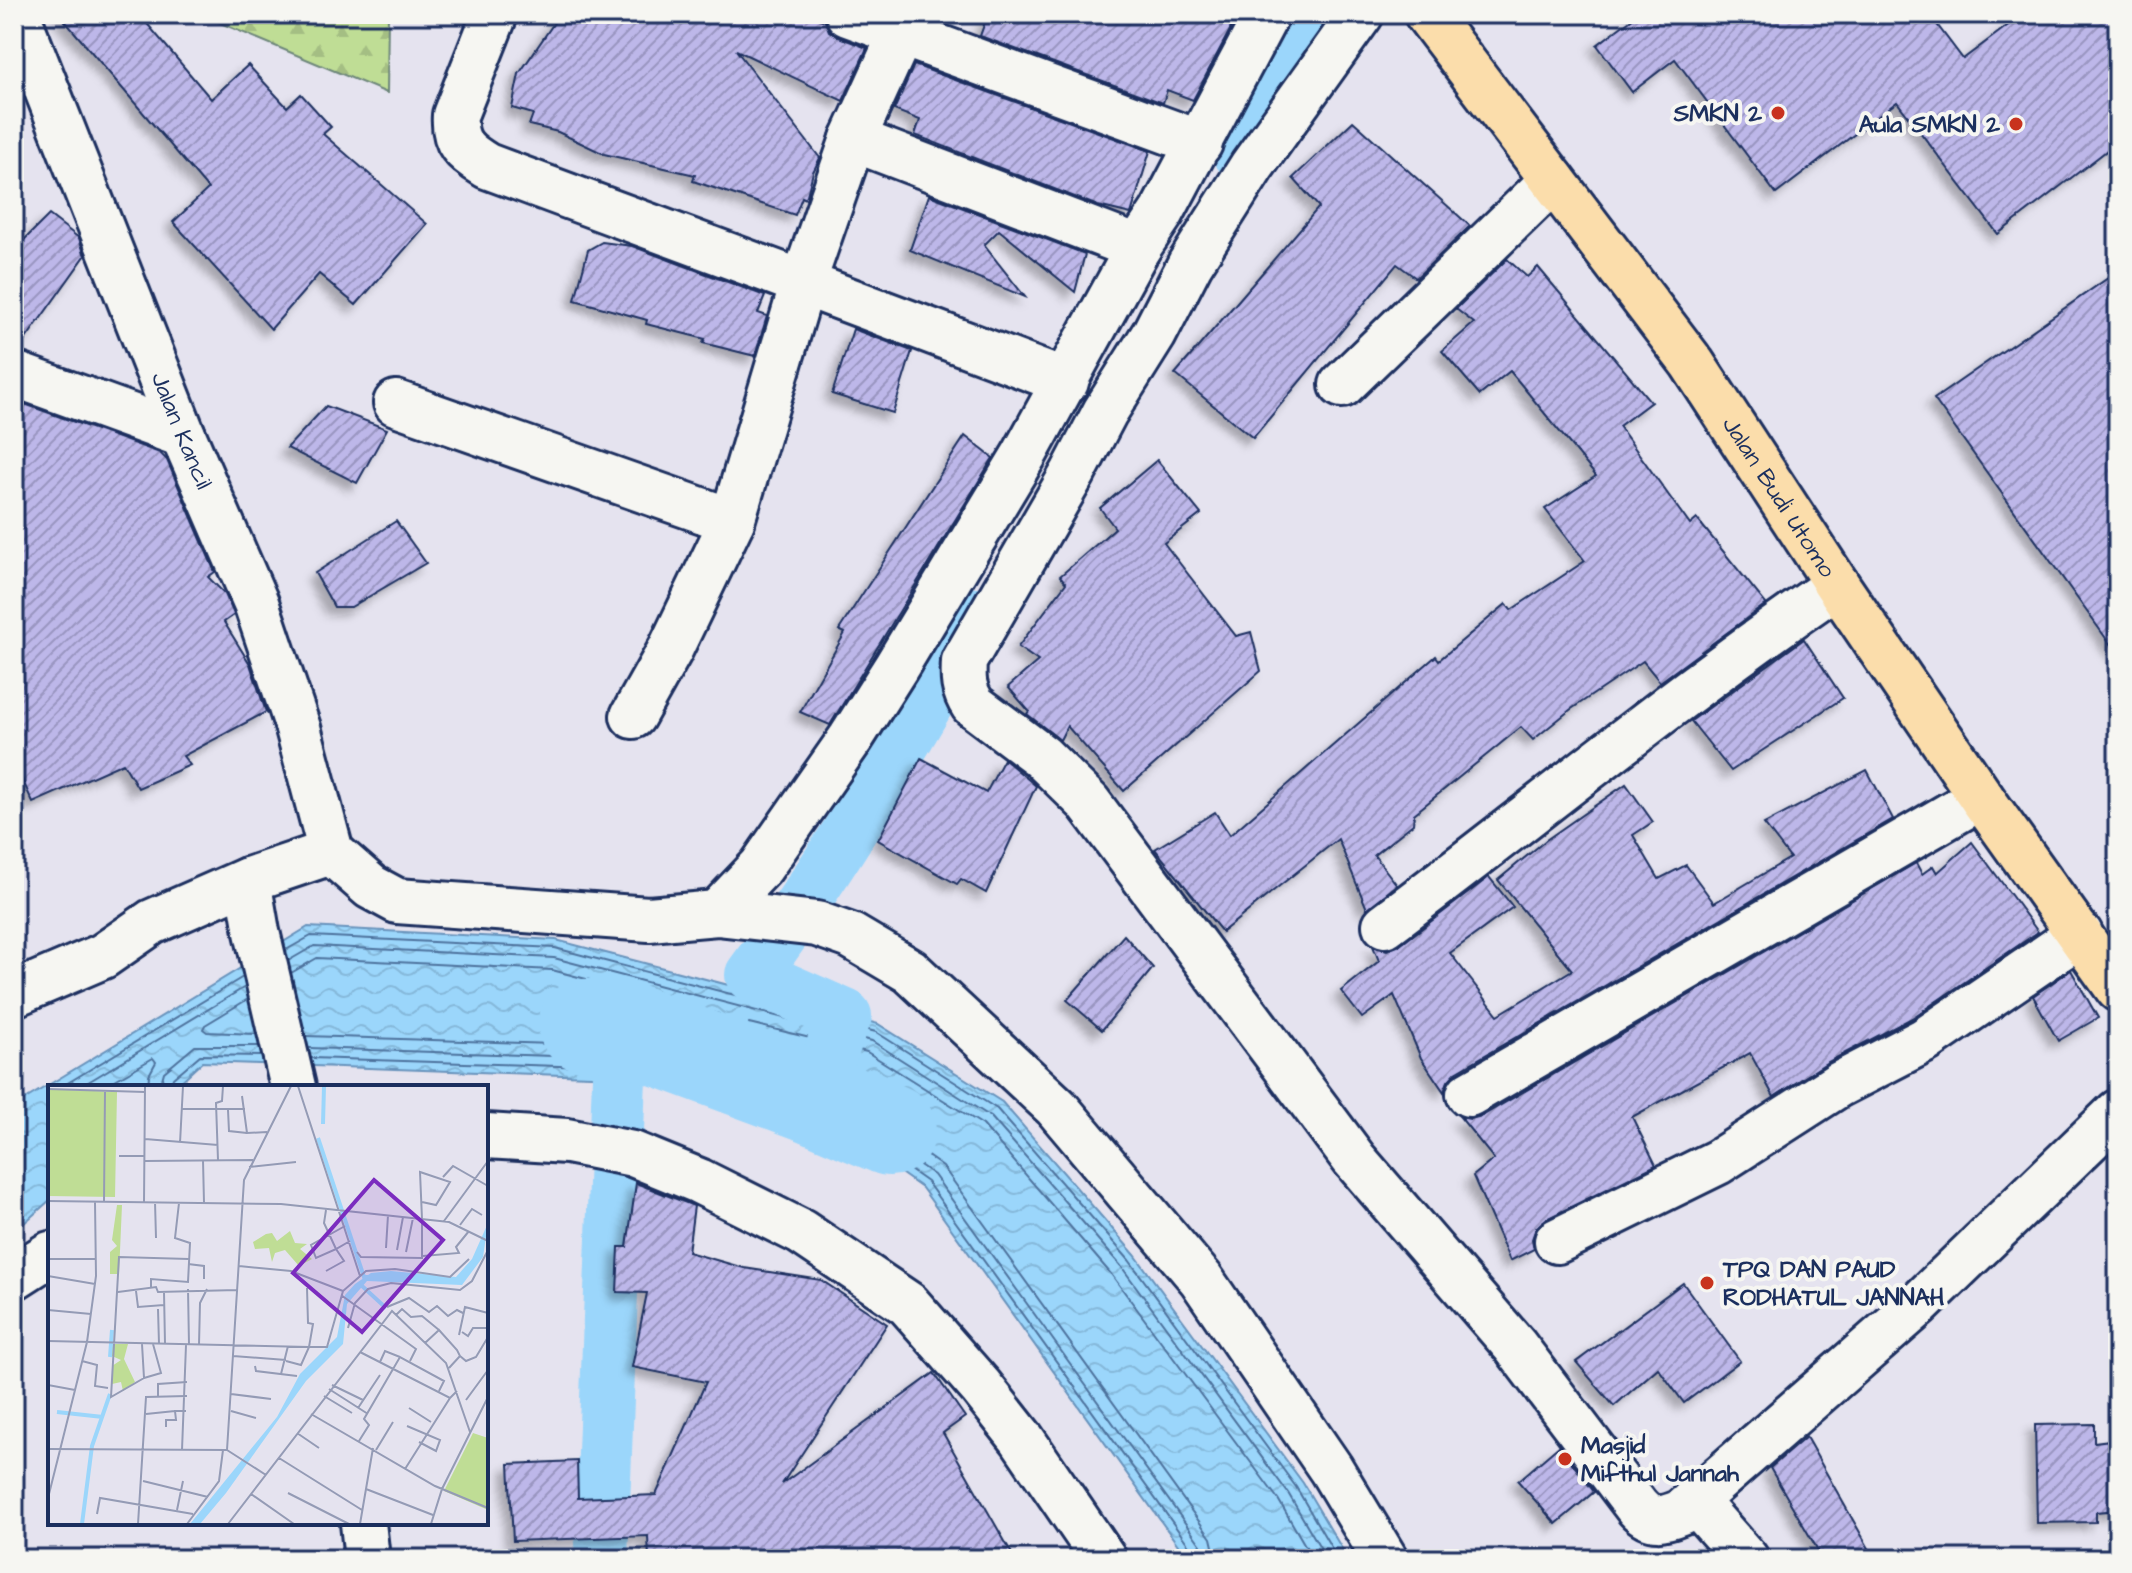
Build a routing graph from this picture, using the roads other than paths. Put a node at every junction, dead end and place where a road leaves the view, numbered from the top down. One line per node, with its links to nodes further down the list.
1 (17, 14): 17 (street, Jalan Kancil)
2 (495, 14): 12 (street)
3 (848, 14): 7 (street)
4 (1267, 14): 9 (street)
5 (1361, 14): 36 (street)
6 (1427, 14): 10 (main road, Jalan Budi Utomo)
7 (905, 24): 8 (street); 9 (street)
8 (853, 139): 11 (street); 12 (street)
9 (1200, 143): 11 (street)
10 (1553, 180): 15 (street); 19 (main road, Jalan Budi Utomo)
11 (1138, 248): 14 (street)
12 (803, 283): 14 (street); 18 (street)
13 (14, 374): 17 (street)
14 (1066, 382): 24 (street)
15 (1342, 385)
16 (396, 403): 18 (street)
17 (183, 435): 22 (street, Jalan Kancil)
18 (732, 521): 20 (street)
19 (1837, 585): 21 (main road, Jalan Budi Utomo); 25 (street)
20 (633, 716)
21 (1981, 797): 26 (main road, Jalan Budi Utomo); 30 (street)
22 (331, 852): 23 (street); 24 (street)
23 (248, 880): 28 (street); 29 (street)
24 (736, 914): 40 (street)
25 (1385, 925)
26 (2080, 934): 27 (main road, Jalan Budi Utomo); 33 (street)
27 (2118, 989)
28 (14, 994)
29 (293, 1085)
30 (1469, 1094)
31 (2118, 1112): 36 (street)
32 (488, 1136): 39 (street)
33 (1557, 1241)
34 (48, 1255): 35 (street)
35 (14, 1277)
36 (1694, 1500): 41 (street)
37 (363, 1525): 38 (street)
38 (367, 1559)
39 (1104, 1559)
40 (1385, 1559)
41 (1746, 1559)

